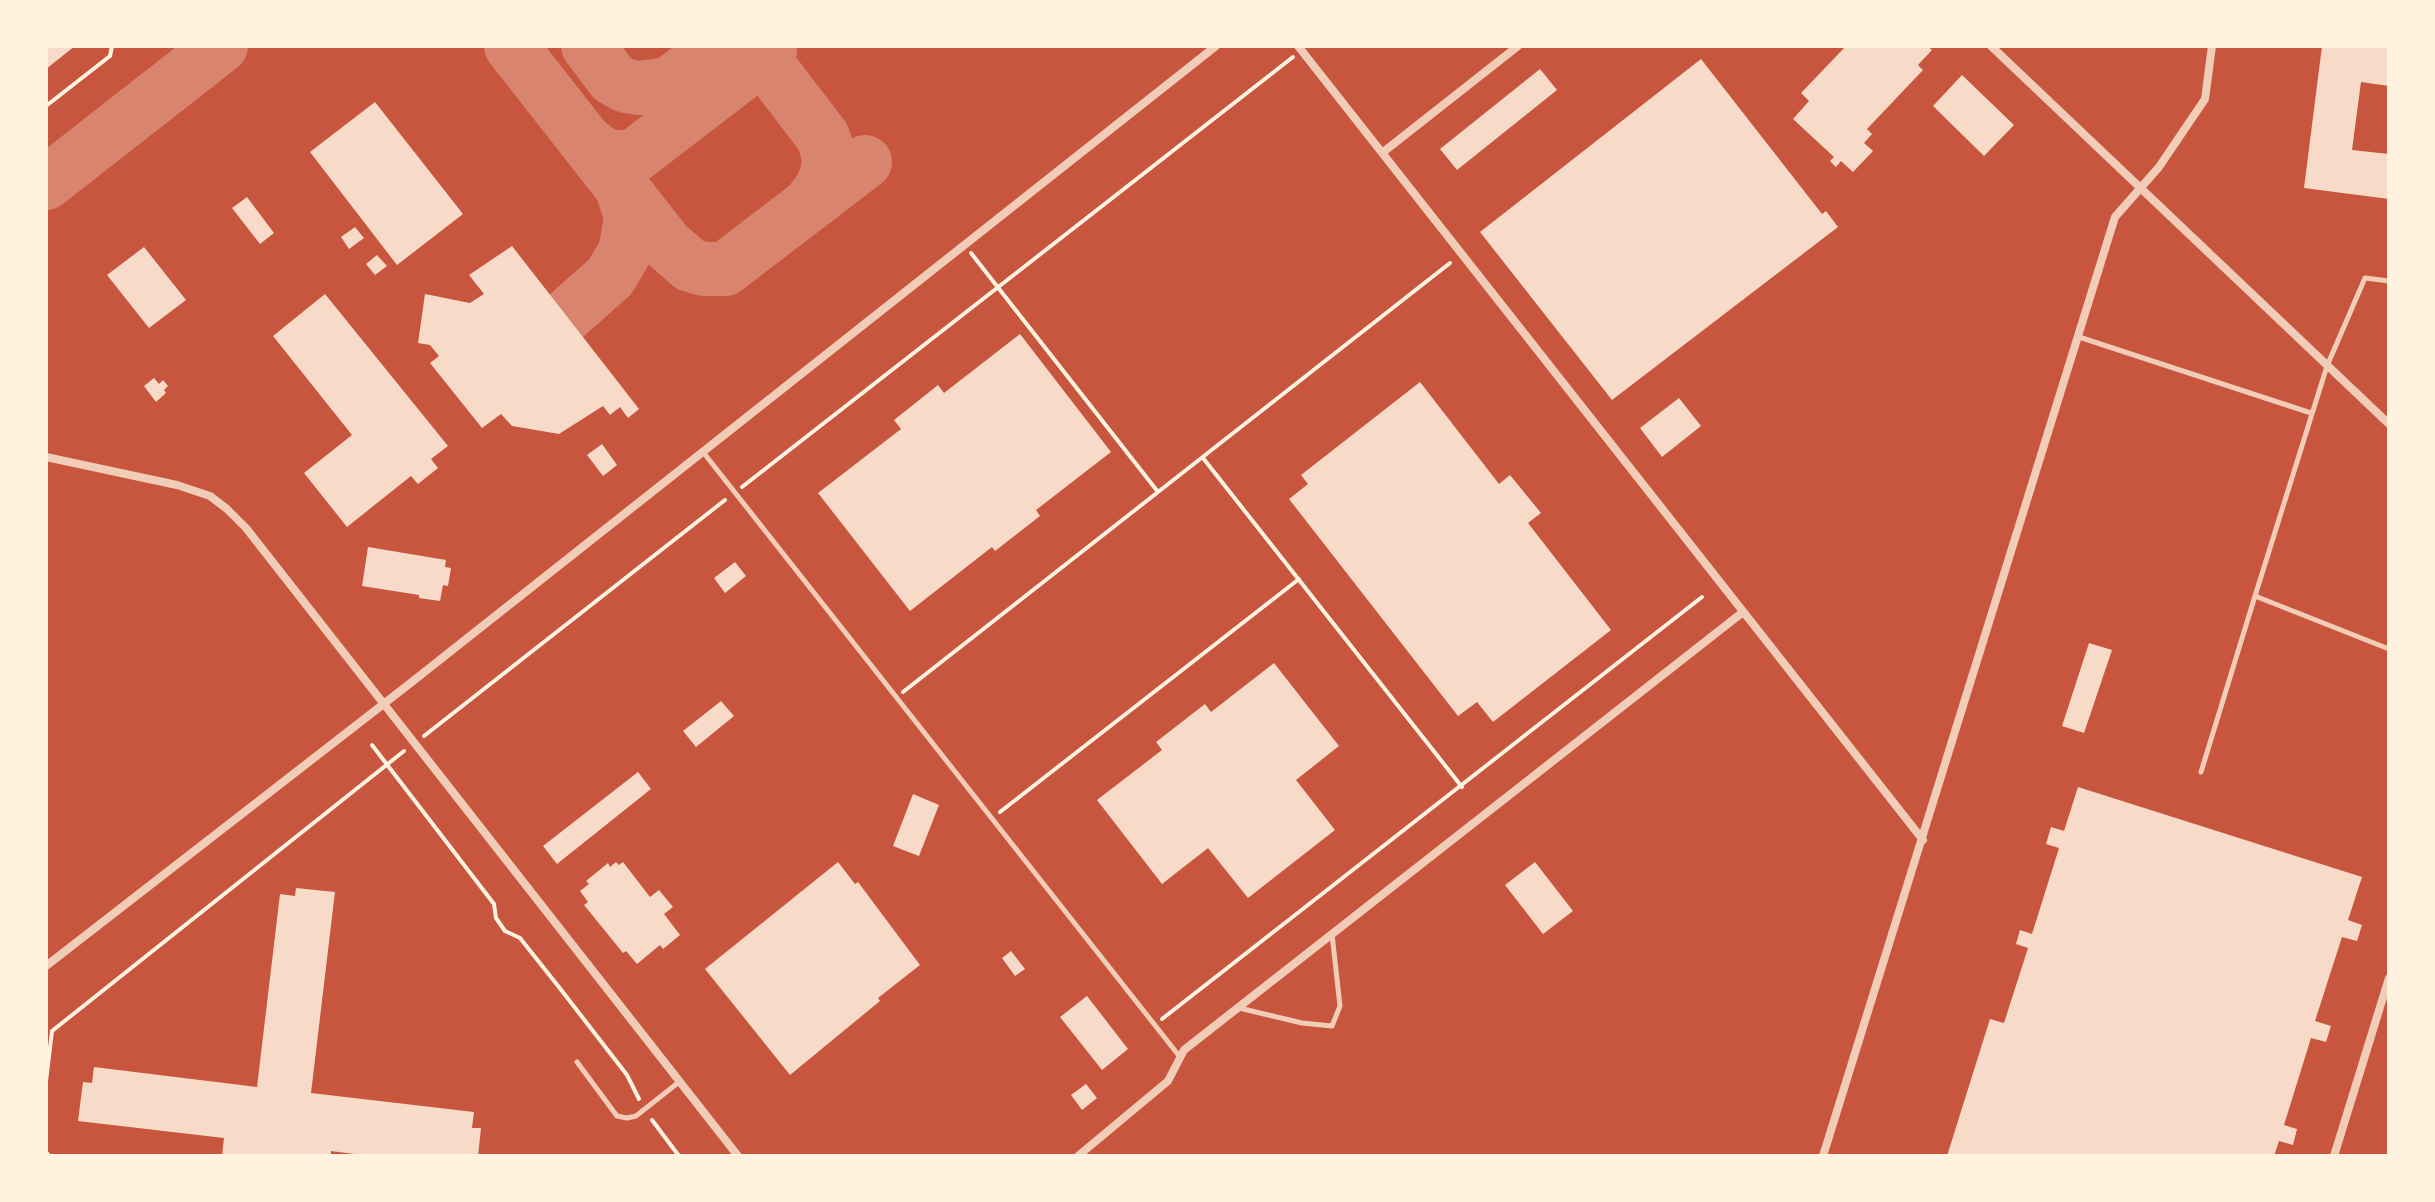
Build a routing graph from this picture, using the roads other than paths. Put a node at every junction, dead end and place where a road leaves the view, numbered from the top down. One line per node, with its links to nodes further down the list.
1 (1216, 46): 13 (street)
2 (1518, 46): 6 (street)
3 (1991, 46): 7 (street)
4 (2212, 46): 7 (street)
5 (1300, 48): 6 (street)
6 (1382, 153): 16 (street)
7 (2140, 190): 9 (street); 10 (street)
8 (2389, 281): 10 (lane)
9 (2079, 337): 11 (lane); 20 (street)
10 (2327, 366): 11 (lane); 12 (street)
11 (2311, 413): 15 (lane)
12 (2389, 424)
13 (703, 452): 18 (street); 26 (lane)
14 (46, 457): 18 (street)
15 (2255, 596): 17 (lane); 19 (lane)
16 (1743, 612): 20 (street); 21 (street)
17 (2389, 649)
18 (383, 704): 22 (street); 28 (street)
19 (2201, 772)
20 (1923, 840): 31 (street)
21 (1332, 934): 25 (street); 25 (lane)
22 (46, 966)
23 (2389, 978): 24 (street)
24 (2386, 998): 32 (street)
25 (1238, 1008): 26 (street)
26 (1180, 1058): 30 (street)
27 (577, 1062): 28 (lane)
28 (680, 1081): 29 (street)
29 (738, 1156)
30 (1078, 1156)
31 (1823, 1156)
32 (2334, 1156)

